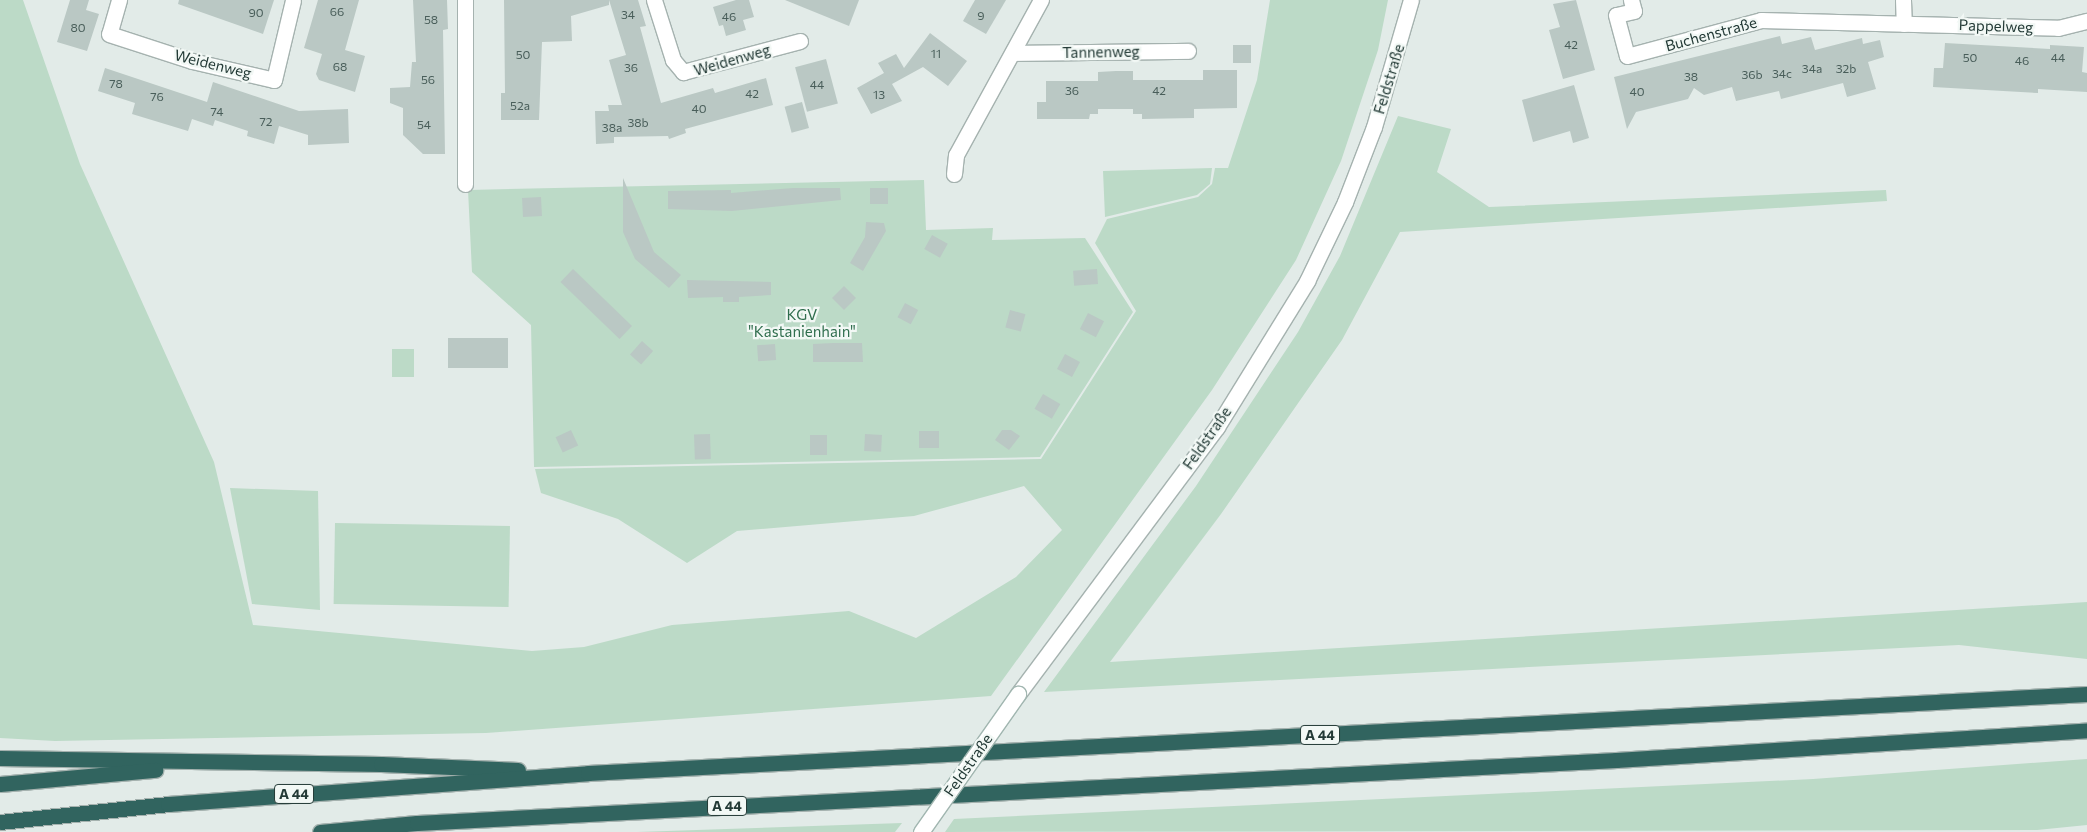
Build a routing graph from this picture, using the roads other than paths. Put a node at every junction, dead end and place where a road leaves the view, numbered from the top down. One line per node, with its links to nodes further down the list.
1 (119, 0): 2 (street, Weidenweg)
2 (293, 0)
3 (465, 0): 15 (street)
4 (654, 0): 11 (street, Weidenweg)
5 (1041, 0): 13 (street)
6 (1411, 0): 26 (street, Feldstraße, bridge)
7 (1631, 0): 10 (street, Buchenstraße)
8 (1902, 0): 10 (street)
9 (2087, 21): 10 (street, Pappelweg)
10 (1904, 24)
11 (800, 40)
12 (1188, 51): 13 (street, Tannenweg)
13 (1014, 53): 14 (street)
14 (954, 174)
15 (466, 184)
16 (2087, 694): 20 (highway, A 44)
17 (2087, 730): 23 (highway, A 44)
18 (0, 758): 19 (highway)
19 (241, 763): 20 (highway); 21 (highway)
20 (588, 773): 22 (highway, A 44)
21 (0, 784)
22 (0, 822)
23 (417, 823): 24 (highway, A 44); 25 (highway)
24 (320, 832)
25 (370, 832)
26 (921, 832)

